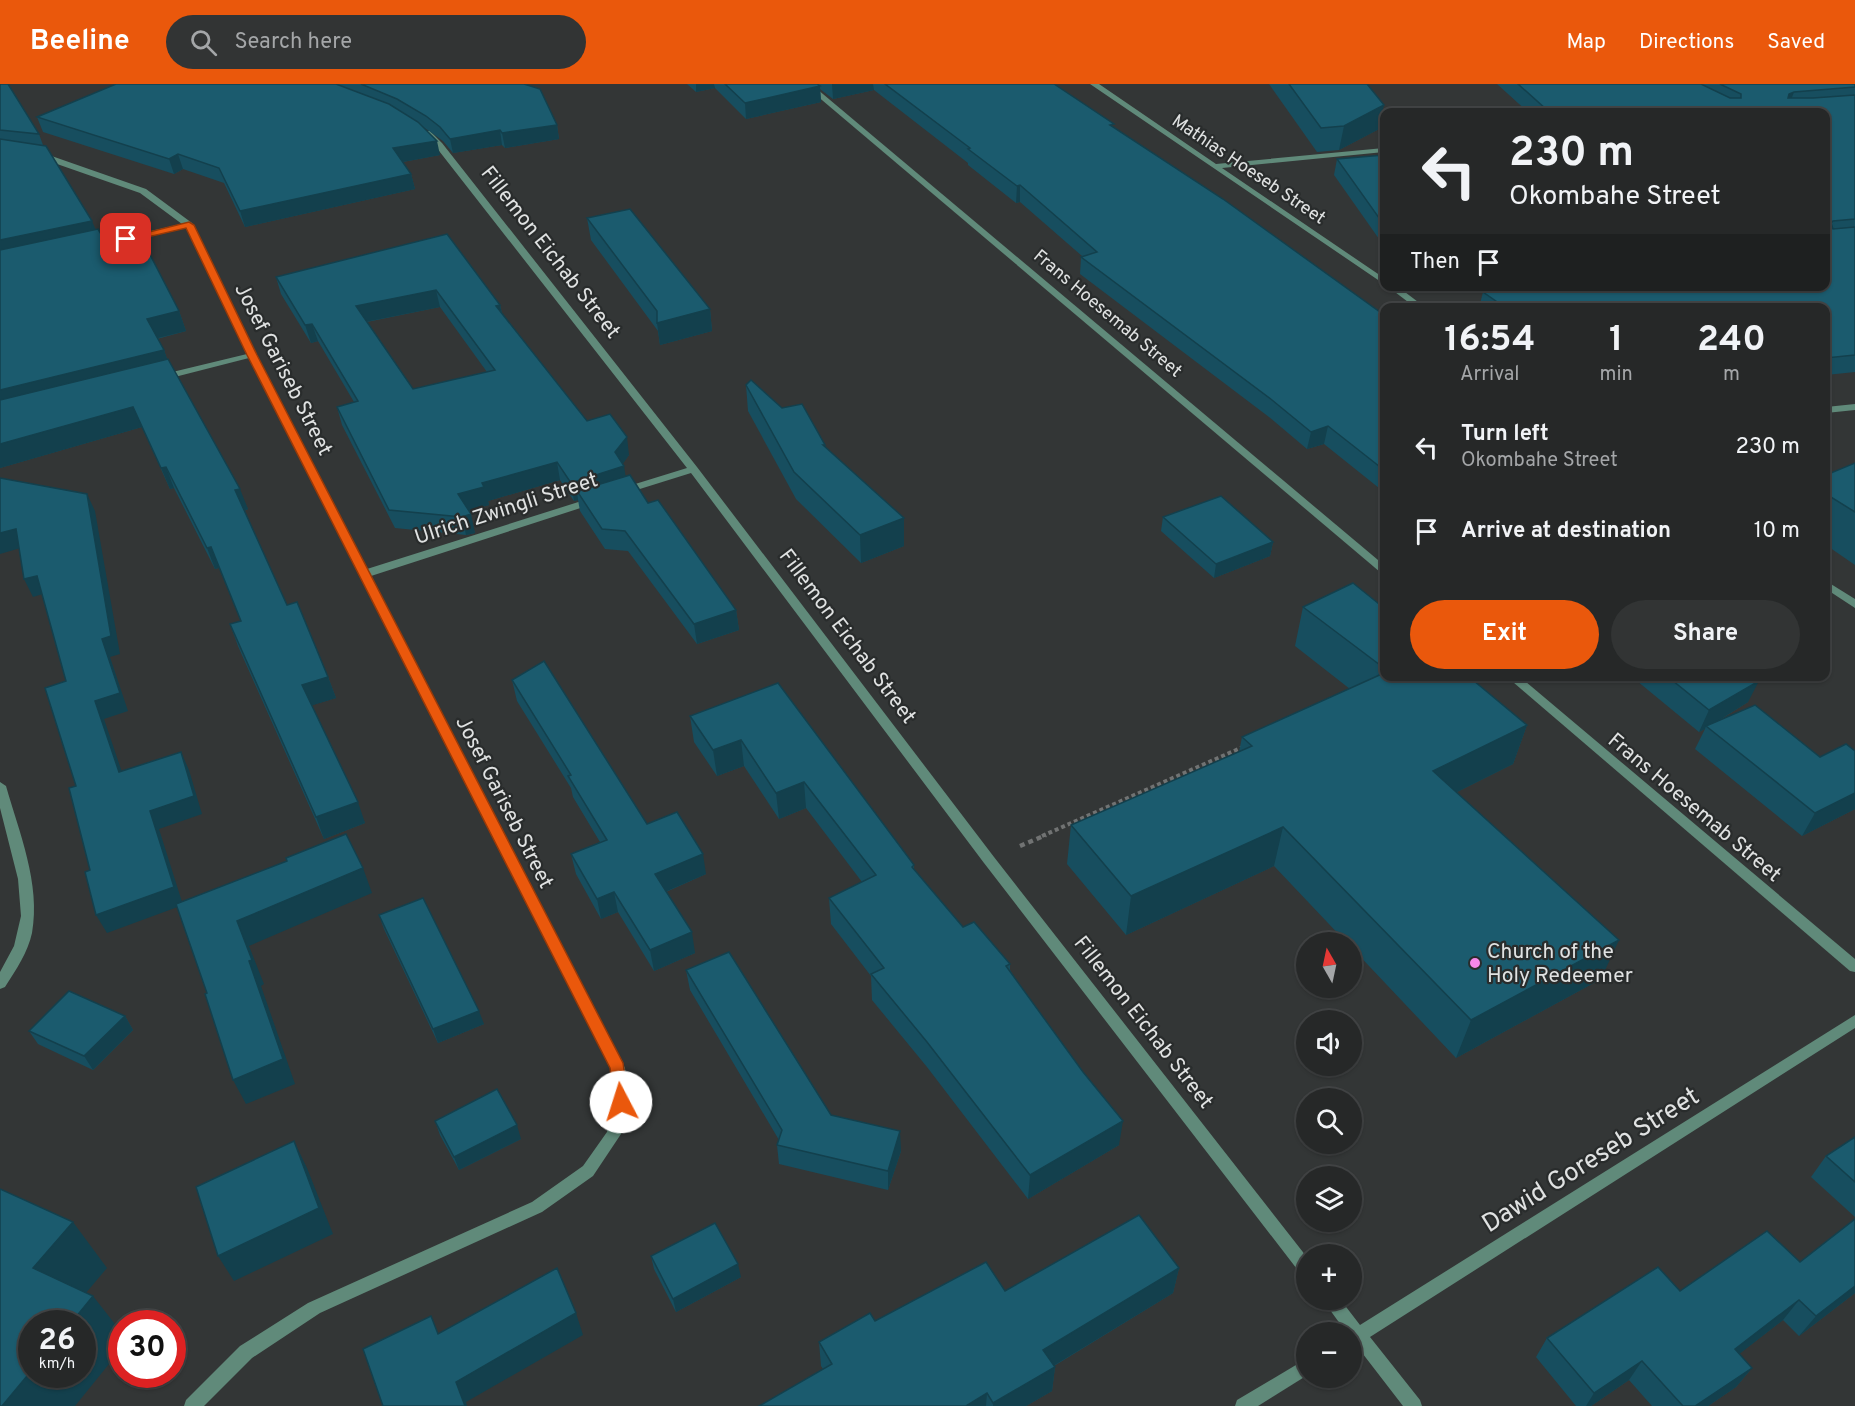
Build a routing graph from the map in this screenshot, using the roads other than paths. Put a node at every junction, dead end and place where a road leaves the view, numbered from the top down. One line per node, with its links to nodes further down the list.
1 (807, 84): 19 (street, Frans Hoesemab Street)
2 (1094, 84): 6 (street, Mathias Hoeseb Street)
3 (418, 127): 16 (street, Fillemon Eichab Street)
4 (1380, 150): 6 (street)
5 (32, 153): 7 (street, Josef Gariseb Street)
6 (1217, 166): 9 (street, Mathias Hoeseb Street)
7 (189, 225): 8 (street); 12 (street, Josef Gariseb Street)
8 (78, 250)
9 (1380, 279)
10 (1398, 291): 11 (street)
11 (1415, 303)
12 (252, 355): 13 (street); 20 (street, Josef Gariseb Street)
13 (149, 381)
14 (1855, 407): 15 (street)
15 (1830, 410)
16 (693, 469): 17 (street, Ulrich Zwingli Street); 28 (street, Fillemon Eichab Street)
17 (614, 494)
18 (602, 498): 20 (street, Ulrich Zwingli Street)
19 (1380, 567)
20 (364, 574): 32 (street, Josef Gariseb Street)
21 (1830, 587): 22 (street)
22 (1855, 604)
23 (1517, 681): 25 (street, Frans Hoesemab Street)
24 (0, 786): 26 (street)
25 (1855, 967)
26 (0, 983)
27 (1855, 1021): 29 (street, Dawid Goreseb Street)
28 (1296, 1255)
29 (1362, 1333)
30 (1362, 1345): 34 (street)
31 (1296, 1373): 33 (street)
32 (192, 1406)
33 (1243, 1406)
34 (1414, 1406)

